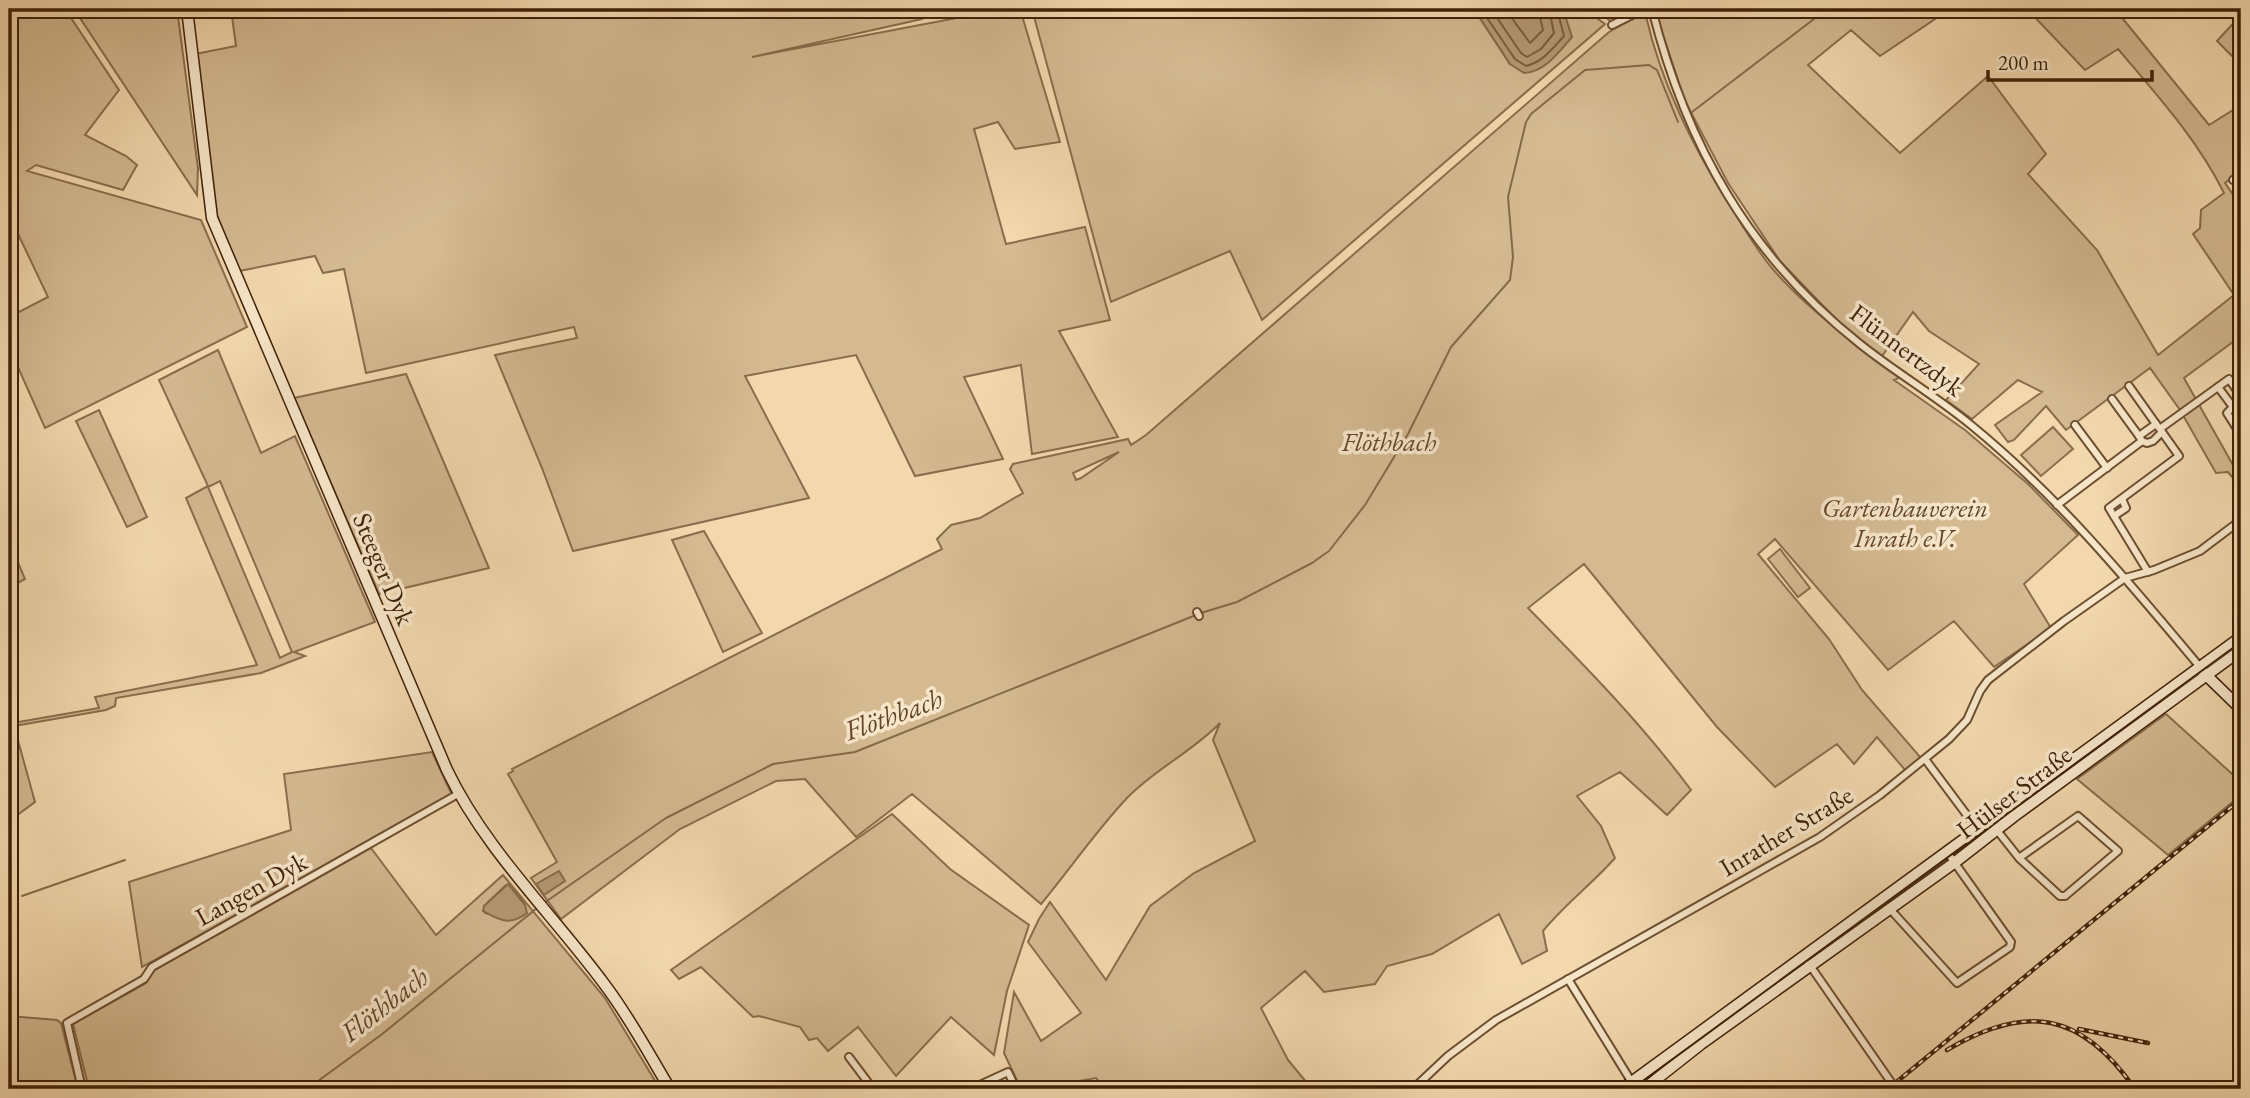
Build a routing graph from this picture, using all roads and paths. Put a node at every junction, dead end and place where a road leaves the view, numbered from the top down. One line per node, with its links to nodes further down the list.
1 (187, 9): 27 (street, Steeger Dyk)
2 (1644, 9): 4 (street)
3 (1652, 9): 17 (street, Flünnertzdyk)
4 (1612, 25)
5 (2241, 174): 6 (street)
6 (2233, 180)
7 (2129, 386): 13 (street)
8 (2218, 387): 9 (street); 11 (street); 13 (street)
9 (2241, 398): 11 (street)
10 (2112, 399): 15 (street)
11 (2233, 407): 14 (street)
12 (2075, 425): 16 (street)
13 (2160, 428): 15 (street); 15 (street); 19 (street)
14 (2241, 435)
15 (2141, 438): 16 (street)
16 (2107, 468): 17 (street)
17 (2057, 505): 20 (street, Flünnertzdyk)
18 (2241, 520): 19 (street, Inrather Straße)
19 (2148, 572): 20 (street, Inrather Straße)
20 (2124, 578): 23 (street, Flünnertzdyk); 26 (street, Inrather Straße)
21 (2241, 637): 23 (street, Hülser Straße)
22 (2241, 650): 24 (street, Hülser Straße)
23 (2200, 667): 24 (street, Flünnertzdyk); 28 (street, Hülser Straße)
24 (2207, 677): 25 (street, Flünnertzdyk); 29 (street, Hülser Straße)
25 (2241, 709)
26 (1925, 759): 28 (street, Hülser Straße); 36 (street, Inrather Straße)
27 (458, 794): 40 (street, Langen Dyk); 41 (street, Steeger Dyk)
28 (1978, 830): 30 (street, Hülser Straße)
29 (1996, 830): 31 (street); 32 (street, Hülser Straße)
30 (1947, 852): 32 (street); 34 (street, Hülser Straße)
31 (2020, 858): 31 (street)
32 (1954, 863): 33 (street, Hülser Straße); 33 (street)
33 (1889, 909): 35 (street, Hülser Straße)
34 (1805, 956): 35 (street); 39 (street, Hülser Straße)
35 (1811, 966): 38 (street); 47 (street, Hülser Straße)
36 (1568, 979): 39 (street); 45 (street, Inrather Straße)
37 (849, 1057): 42 (street)
38 (1893, 1085)
39 (1634, 1086): 46 (street, Hülser Straße)
40 (82, 1089)
41 (670, 1089)
42 (873, 1089)
43 (971, 1089): 44 (street)
44 (1016, 1089)
45 (1413, 1089)
46 (1622, 1089)
47 (1644, 1089)

